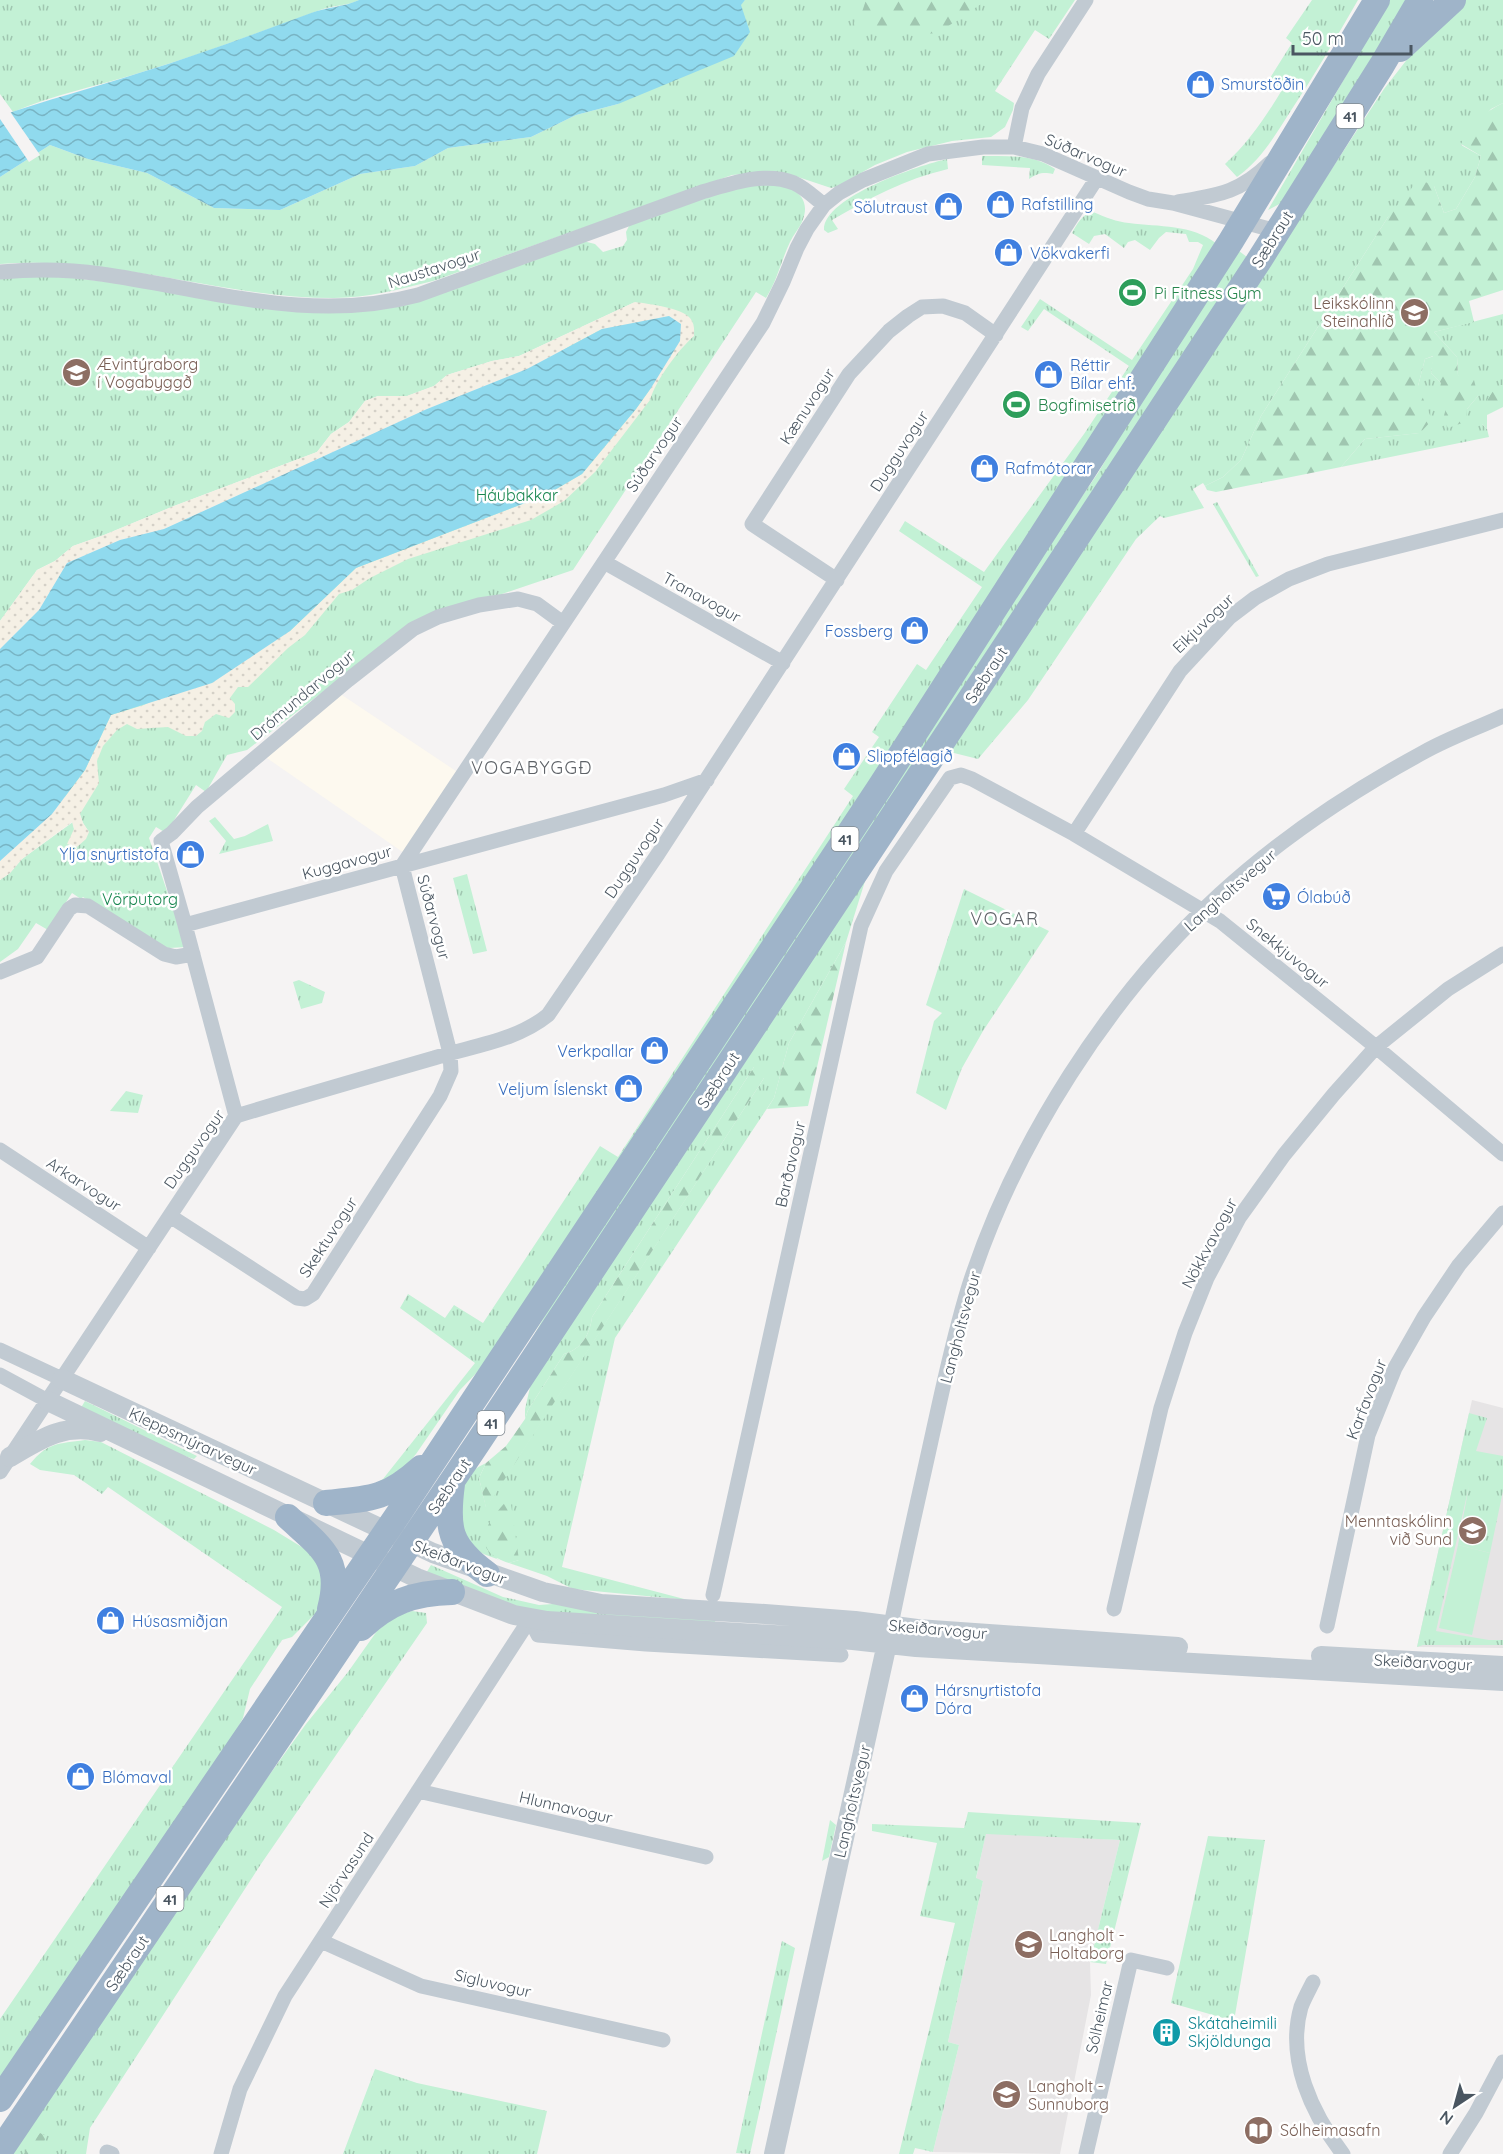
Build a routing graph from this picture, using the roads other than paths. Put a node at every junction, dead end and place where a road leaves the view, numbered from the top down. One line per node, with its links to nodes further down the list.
1 (1086, 0): 9 (street)
2 (1368, 0): 6 (highway)
3 (1377, 0): 6 (highway, Sæbraut / 41)
4 (1420, 0): 7 (highway, Sæbraut / 41)
5 (1453, 0): 7 (highway)
6 (1361, 28): 8 (highway, Sæbraut / 41)
7 (1382, 65): 14 (highway, Sæbraut / 41)
8 (1288, 146): 11 (street, Súðarvogur); 13 (highway, Sæbraut / 41)
9 (1014, 147): 10 (street, Súðarvogur); 12 (street, Súðarvogur)
10 (1097, 178): 11 (street, Súðarvogur); 16 (street, Dugguvogur)
11 (1173, 203): 13 (street, Súðarvogur)
12 (824, 205): 15 (street, Naustavogur); 18 (street, Súðarvogur)
13 (1243, 221): 14 (street, Súðarvogur); 45 (highway, Sæbraut / 41)
14 (1277, 231): 47 (highway, Sæbraut / 41)
15 (0, 272)
16 (996, 334): 19 (street, Dugguvogur); 19 (street, Kænuvogur)
17 (1503, 520): 25 (street, Eikjuvogur)
18 (604, 562): 20 (street, Súðarvogur); 21 (street, Tranavogur)
19 (837, 580): 21 (street, Dugguvogur)
20 (563, 623): 26 (street, Súðarvogur); 28 (street, Drómundarvogur)
21 (783, 663): 24 (street, Dugguvogur)
22 (1503, 716): 27 (street, Langholtsvegur)
23 (966, 776): 25 (street, Snekkjuvogur); 56 (street, Barðavogur)
24 (707, 780): 26 (street, Kuggavogur); 33 (street, Dugguvogur)
25 (1074, 834): 27 (street, Snekkjuvogur)
26 (402, 866): 28 (street, Kuggavogur); 33 (street, Súðarvogur)
27 (1203, 910): 32 (street, Snekkjuvogur); 61 (street, Langholtsvegur)
28 (185, 925): 29 (street)
29 (193, 954): 31 (street); 34 (street)
30 (1503, 954): 32 (street, Nökkvavogur)
31 (0, 972)
32 (1376, 1047): 36 (street, Snekkjuvogur); 57 (street, Nökkvavogur)
33 (450, 1053): 34 (street, Dugguvogur); 38 (street, Skektuvogur)
34 (236, 1116): 38 (street, Dugguvogur)
35 (0, 1150): 39 (street, Arkarvogur)
36 (1503, 1154)
37 (1503, 1213): 60 (street, Karfavogur)
38 (170, 1216): 39 (street, Dugguvogur)
39 (149, 1248): 42 (street, Dugguvogur)
40 (0, 1350): 42 (street, Kleppsmýrarvegur)
41 (0, 1375): 43 (street, Kleppsmýrarvegur)
42 (63, 1379): 43 (street); 48 (street, Kleppsmýrarvegur)
43 (48, 1401): 44 (street, Kleppsmýrarvegur); 46 (street)
44 (128, 1440): 46 (street); 49 (street, Kleppsmýrarvegur)
45 (440, 1452): 48 (highway); 50 (highway, Sæbraut / 41)
46 (5, 1464)
47 (452, 1482): 51 (highway, Sæbraut / 41); 54 (highway)
48 (326, 1503): 50 (street, Kleppsmýrarvegur)
49 (288, 1517): 52 (street, Kleppsmýrarvegur); 58 (highway)
50 (386, 1531): 51 (street, Skeiðarvogur); 52 (highway, Sæbraut / 41)
51 (411, 1543): 53 (highway, Sæbraut / 41); 54 (street, Skeiðarvogur)
52 (369, 1555): 53 (street, Skeiðarvogur); 58 (highway, Sæbraut / 41)
53 (394, 1568): 55 (street, Skeiðarvogur); 63 (highway, Sæbraut / 41)
54 (487, 1574): 61 (street, Skeiðarvogur)
55 (452, 1592): 59 (street, Skeiðarvogur); 63 (highway)
56 (713, 1595)
57 (1114, 1610)
58 (329, 1614): 74 (highway, Sæbraut / 41)
59 (530, 1619): 62 (street, Skeiðarvogur); 67 (street, Njörvasund)
60 (1328, 1626)
61 (889, 1634): 62 (street, Skeiðarvogur); 65 (street, Skeiðarvogur); 66 (street, Skeiðarvogur); 77 (street, Langholtsvegur)
62 (800, 1645): 64 (street, Skeiðarvogur)
63 (340, 1647): 75 (highway, Sæbraut / 41)
64 (841, 1655)
65 (1503, 1666)
66 (1503, 1681)
67 (418, 1791): 68 (street, Hlunnavogur); 69 (street, Njörvasund)
68 (706, 1857)
69 (321, 1941): 72 (street, Sigluvogur); 76 (street, Njörvasund)
70 (1167, 1968): 78 (street, Sólheimar)
71 (1313, 1982): 79 (street)
72 (663, 2040)
73 (1503, 2062): 80 (street)
74 (0, 2099)
75 (0, 2151)
76 (221, 2154)
77 (774, 2154)
78 (1086, 2154)
79 (1343, 2154)
80 (1450, 2154)

